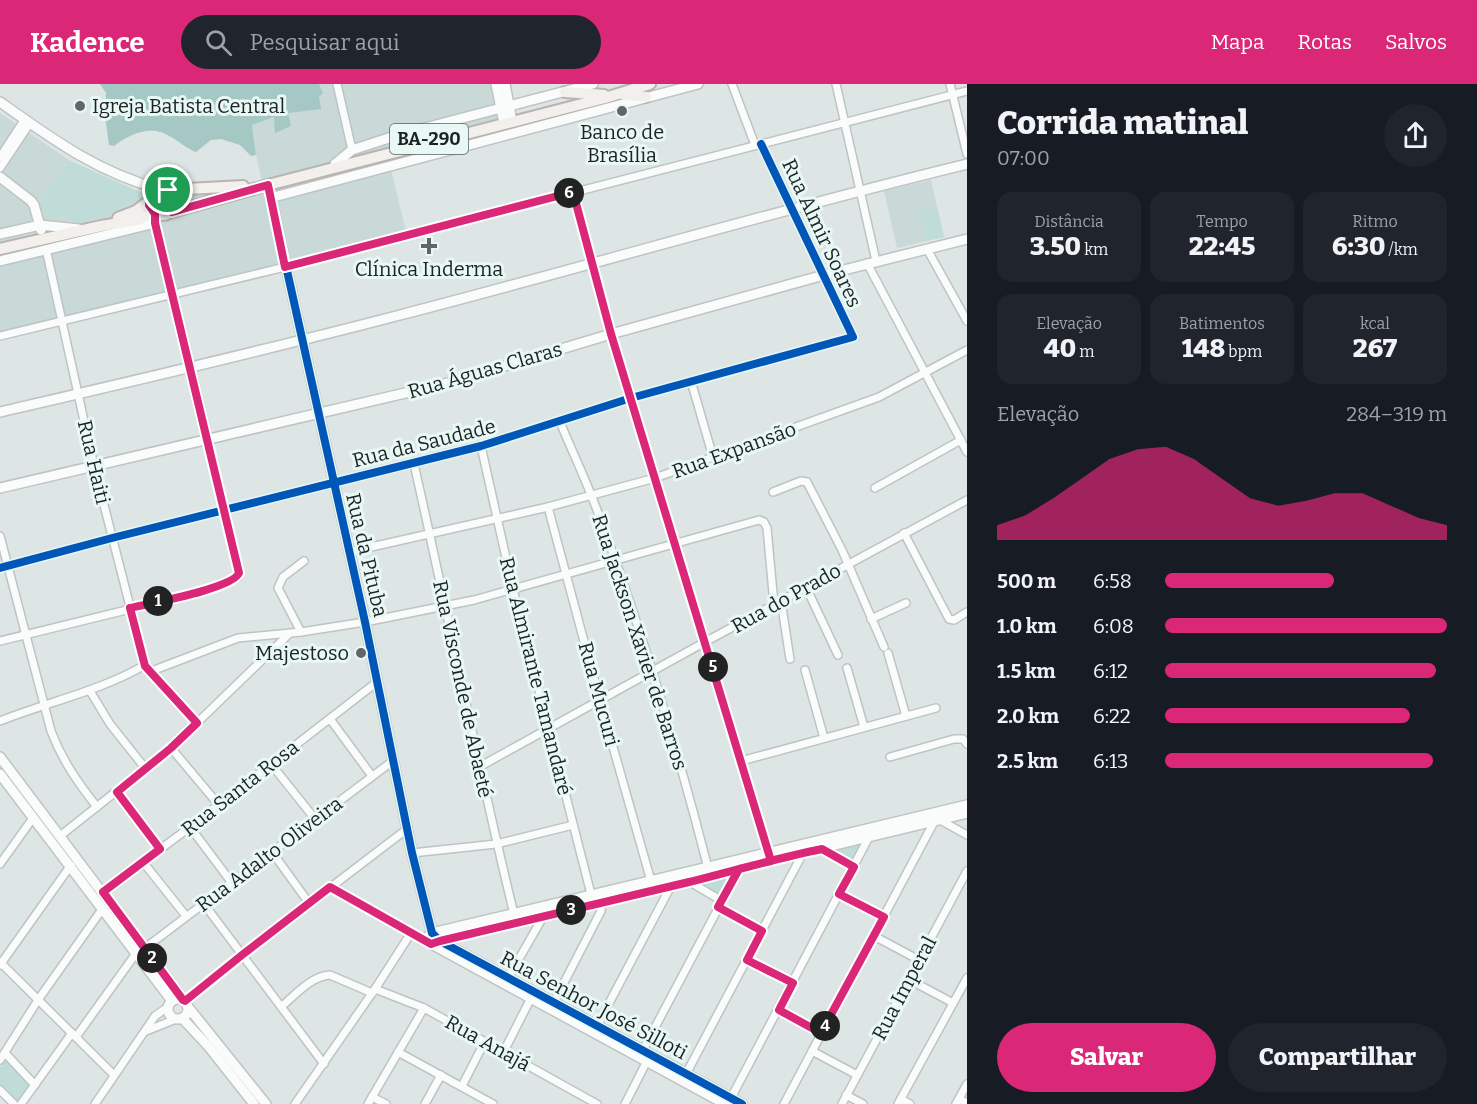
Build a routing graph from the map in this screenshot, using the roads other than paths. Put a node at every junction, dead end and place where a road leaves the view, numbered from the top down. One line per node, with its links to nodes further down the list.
1 (337, 84): 25 (street)
2 (496, 84): 17 (street)
3 (505, 84): 17 (street)
4 (593, 84): 11 (street)
5 (650, 84): 12 (main road, BA-290)
6 (698, 84): 15 (street)
7 (732, 84): 23 (street, Rua Almir Soares)
8 (836, 84): 20 (street)
9 (950, 84): 14 (street)
10 (967, 91): 14 (street)
11 (565, 92): 13 (main road); 17 (street)
12 (618, 93): 13 (main road, BA-290); 15 (main road); 19 (main road, BA-290)
13 (604, 94): 19 (main road, BA-290)
14 (952, 94): 20 (street); 26 (street)
15 (646, 97): 21 (street)
16 (0, 102): 18 (street)
17 (505, 107): 19 (street); 25 (street)
18 (27, 121): 27 (street); 30 (street); 33 (street)
19 (508, 121): 21 (main road); 22 (main road, BA-290); 28 (main road, BA-290)
20 (845, 122): 23 (street); 34 (street)
21 (512, 134): 24 (street)
22 (428, 143): 24 (main road); 32 (main road, BA-290)
23 (758, 144): 35 (street); 38 (street, Rua Almir Soares)
24 (455, 148): 36 (street)
25 (352, 150): 28 (street)
26 (967, 154)
27 (0, 157)
28 (335, 164): 33 (main road, BA-290)
29 (967, 165): 34 (street)
30 (0, 168)
31 (0, 177): 41 (street)
32 (268, 185): 36 (street, Rua da Pituba); 39 (main road, BA-290)
33 (164, 189): 37 (main road); 39 (main road)
34 (860, 190): 38 (street); 51 (street)
35 (573, 192): 52 (street); 53 (street)
36 (270, 198): 53 (street, Rua da Pituba)
37 (148, 201): 40 (main road); 42 (main road)
38 (793, 208): 52 (street); 54 (street, Rua Almir Soares)
39 (172, 212): 40 (main road)
40 (155, 216): 42 (main road); 47 (street); 55 (street)
41 (40, 225): 43 (street); 44 (street); 46 (street)
42 (101, 226): 43 (main road)
43 (84, 230): 46 (main road); 47 (street)
44 (0, 234)
45 (967, 239): 49 (street, Rua Águas Claras)
46 (45, 244): 47 (street); 48 (main road); 50 (street); 57 (street, Rua Haiti)
47 (66, 245)
48 (0, 249)
49 (927, 249): 51 (street, Rua Águas Claras); 56 (street)
50 (0, 261)
51 (872, 262): 54 (street, Rua Águas Claras); 64 (street)
52 (591, 264): 58 (street); 61 (street)
53 (285, 267): 55 (street); 61 (street, Rua da Pituba)
54 (824, 275): 58 (street, Rua Águas Claras); 60 (street, Rua Almir Soares)
55 (172, 295): 57 (street); 63 (street)
56 (967, 321)
57 (62, 322): 59 (street); 66 (street, Rua Haiti)
58 (611, 334): 67 (street); 69 (street, Rua Águas Claras)
59 (0, 336)
60 (853, 337): 65 (street, Rua da Saudade)
61 (302, 340): 63 (street); 69 (street, Rua da Pituba)
62 (967, 350): 64 (street, Rua Expansão)
63 (190, 366): 66 (street); 71 (street)
64 (924, 374): 72 (street); 75 (street, Rua Expansão)
65 (692, 381): 67 (street, Rua da Saudade); 75 (street)
66 (78, 393): 68 (street); 77 (street, Rua Haiti)
67 (631, 398): 70 (street, Rua da Saudade); 78 (street)
68 (0, 412)
69 (319, 414): 71 (street, Rua Águas Claras); 79 (street, Rua da Pituba)
70 (560, 422): 73 (street, Rua da Saudade); 83 (street, Rua Jackson Xavier de Barros)
71 (207, 439): 77 (street, Rua Águas Claras); 86 (street)
72 (961, 440): 74 (street); 81 (street)
73 (481, 446): 76 (street, Rua da Saudade); 87 (street, Rua Almirante Tamandaré)
74 (967, 452)
75 (713, 457): 78 (street, Rua Expansão)
76 (414, 464): 79 (street, Rua da Saudade); 89 (street, Rua Visconde de Abaeté)
77 (94, 466): 80 (street, Rua Águas Claras); 91 (street, Rua Haiti)
78 (655, 478): 83 (street, Rua Expansão); 92 (street)
79 (334, 483): 86 (street, Rua da Saudade); 93 (street, Rua da Pituba)
80 (0, 488)
81 (875, 488)
82 (773, 492): 96 (street)
83 (592, 496): 85 (street, Rua Expansão); 94 (street, Rua Jackson Xavier de Barros)
84 (967, 500): 88 (street, Rua do Prado)
85 (548, 507): 87 (street, Rua Expansão); 98 (street, Rua Mucuri)
86 (225, 511): 91 (street, Rua da Saudade); 104 (street)
87 (497, 518): 89 (street, Rua Expansão); 100 (street, Rua Almirante Tamandaré)
88 (904, 533): 96 (street, Rua do Prado); 105 (street)
89 (430, 534): 93 (street, Rua Expansão); 103 (street, Rua Visconde de Abaeté)
90 (0, 536): 97 (street)
91 (112, 538): 97 (street, Rua da Saudade); 104 (street, Rua Haiti)
92 (675, 544): 94 (street); 101 (street); 112 (street)
93 (349, 552): 107 (street, Rua da Pituba)
94 (616, 560): 98 (street); 118 (street, Rua Jackson Xavier de Barros)
95 (304, 561): 108 (street)
96 (848, 564): 99 (street, Rua do Prado); 106 (street)
97 (4, 567): 110 (street)
98 (567, 575): 100 (street); 121 (street, Rua Mucuri)
99 (806, 587): 101 (street, Rua do Prado); 113 (street)
100 (513, 589): 103 (street); 129 (street, Rua Almirante Tamandaré)
101 (778, 603): 112 (street, Rua do Prado); 114 (street)
102 (906, 603): 106 (street)
103 (446, 606): 107 (street); 138 (street, Rua Visconde de Abaeté)
104 (130, 608): 110 (street); 116 (street, Rua Haiti)
105 (967, 612)
106 (872, 620): 124 (street)
107 (365, 622): 108 (street); 119 (street, Rua da Pituba)
108 (301, 632): 109 (street)
109 (289, 634): 116 (street); 127 (street)
110 (25, 635): 111 (street); 122 (street)
111 (0, 641)
112 (705, 642): 118 (street, Rua do Prado); 136 (street)
113 (838, 655)
114 (790, 659)
115 (848, 668): 128 (street)
116 (147, 669): 120 (street); 127 (street)
117 (805, 670): 130 (street)
118 (652, 672): 121 (street, Rua do Prado); 167 (street, Rua Jackson Xavier de Barros)
119 (377, 682): 125 (street, Rua Santa Rosa); 135 (street, Rua da Pituba)
120 (90, 691): 122 (street); 139 (street)
121 (600, 701): 129 (street, Rua do Prado); 170 (street, Rua Mucuri)
122 (43, 704): 126 (street); 145 (street)
123 (936, 708): 124 (street)
124 (906, 716): 128 (street)
125 (330, 718): 137 (street, Rua Santa Rosa); 141 (street)
126 (0, 721)
127 (197, 723): 132 (street)
128 (864, 727): 130 (street)
129 (550, 729): 138 (street, Rua do Prado); 150 (street, Rua Almirante Tamandaré)
130 (824, 738): 136 (street)
131 (967, 744): 133 (street)
132 (171, 748): 139 (street); 143 (street)
133 (890, 757)
134 (0, 758): 154 (street)
135 (394, 760): 141 (street, Rua Adalto Oliveira); 152 (street, Rua da Pituba)
136 (741, 761): 162 (street)
137 (271, 764): 143 (street, Rua Santa Rosa); 148 (street)
138 (479, 767): 156 (street, Rua Visconde de Abaeté)
139 (145, 768): 142 (street)
140 (0, 774): 147 (street)
141 (372, 776): 148 (street, Rua Adalto Oliveira)
142 (117, 792): 145 (street); 157 (street)
143 (218, 804): 151 (street, Rua Santa Rosa)
144 (967, 805): 162 (street)
145 (97, 807): 154 (street)
146 (967, 813): 149 (street)
147 (33, 818): 164 (street); 165 (street)
148 (315, 819): 159 (street, Rua Adalto Oliveira)
149 (937, 821): 153 (street); 155 (street); 185 (street)
150 (573, 825): 156 (street); 177 (street, Rua Almirante Tamandaré)
151 (190, 827): 157 (street, Rua Santa Rosa); 172 (street)
152 (407, 829): 160 (street, Rua da Pituba); 174 (street)
153 (967, 835)
154 (60, 836): 175 (street)
155 (869, 837): 158 (street); 166 (street)
156 (496, 844): 160 (street); 182 (street, Rua Visconde de Abaeté)
157 (160, 849): 163 (street, Rua Santa Rosa)
158 (822, 849): 161 (street); 166 (street)
159 (272, 852): 172 (street, Rua Adalto Oliveira); 178 (street)
160 (412, 853): 189 (street, Rua da Pituba)
161 (803, 853): 162 (street); 186 (street)
162 (770, 857): 167 (street); 168 (street)
163 (143, 862): 175 (street, Rua Santa Rosa); 183 (street)
164 (0, 864)
165 (71, 865): 181 (street); 194 (street)
166 (854, 867): 176 (street)
167 (708, 868): 170 (street)
168 (739, 869): 171 (street); 180 (street)
169 (967, 872): 193 (street, Rua Imperal)
170 (651, 881): 177 (street)
171 (690, 882): 173 (street); 180 (street)
172 (232, 883): 179 (street, Rua Adalto Oliveira)
173 (671, 886): 177 (street); 211 (street)
174 (330, 887): 178 (street); 187 (street)
175 (103, 892): 190 (street)
176 (839, 894): 185 (street); 198 (street)
177 (598, 899): 182 (street); 184 (street); 203 (street)
178 (309, 903): 191 (street)
179 (204, 904): 183 (street, Rua Adalto Oliveira); 191 (street)
180 (720, 904): 186 (street); 216 (street)
181 (103, 908): 190 (street); 202 (street)
182 (514, 914): 189 (street)
183 (186, 916): 190 (street, Rua Adalto Oliveira)
184 (543, 917): 189 (street); 195 (street)
185 (884, 917): 188 (street)
186 (762, 931): 192 (street)
187 (411, 933): 189 (street); 200 (street)
188 (874, 936): 193 (street); 213 (street)
189 (432, 940): 195 (street, Rua Senhor José Silloti); 201 (street, Rua Senhor José Silloti)
190 (141, 950): 204 (street); 206 (street); 214 (street, Rua Adalto Oliveira)
191 (242, 955): 204 (street); 207 (street)
192 (747, 960): 198 (street); 226 (street)
193 (919, 960): 197 (street, Rua Imperal)
194 (0, 964): 202 (street)
195 (508, 978): 203 (street, Rua Senhor José Silloti)
196 (967, 978): 199 (street)
197 (908, 979): 205 (street); 225 (street, Rua Imperal)
198 (793, 983): 209 (street)
199 (965, 987): 205 (street)
200 (374, 991): 207 (street, Rua Anajá); 208 (street, Rua Anajá); 222 (street)
201 (531, 998): 219 (street); 221 (street, Rua Senhor José Silloti)
202 (38, 1000): 214 (street); 220 (street)
203 (554, 1002): 211 (street, Rua Senhor José Silloti)
204 (186, 1003): 206 (street); 210 (street); 241 (street)
205 (953, 1003): 234 (street)
206 (170, 1004): 210 (street); 212 (street)
207 (281, 1007): 222 (street)
208 (424, 1008): 215 (street, Rua Anajá); 218 (street)
209 (779, 1010): 213 (street); 233 (street)
210 (179, 1019): 212 (street); 240 (street)
211 (597, 1026): 216 (street, Rua Senhor José Silloti)
212 (146, 1031): 223 (street)
213 (821, 1033): 217 (street)
214 (74, 1035): 223 (street); 228 (street, Rua Adalto Oliveira)
215 (484, 1042): 219 (street, Rua Anajá); 229 (street)
216 (643, 1050): 226 (street, Rua Senhor José Silloti)
217 (812, 1051): 225 (street); 250 (street)
218 (398, 1052): 224 (street); 232 (street)
219 (503, 1053): 247 (street, Rua Anajá)
220 (2, 1056): 228 (street)
221 (646, 1061): 226 (street, Rua Senhor José Silloti); 248 (street)
222 (324, 1064): 242 (street)
223 (114, 1075): 239 (street)
224 (441, 1075): 229 (street); 245 (street)
225 (857, 1075): 231 (street, Rua Imperal)
226 (684, 1077): 233 (street, Rua Senhor José Silloti)
227 (967, 1084): 235 (street)
228 (35, 1085): 238 (street, Rua Adalto Oliveira)
229 (462, 1086): 246 (street)
230 (0, 1090): 237 (street)
231 (846, 1095): 251 (street, Rua Imperal); 252 (street)
232 (372, 1096): 243 (street); 244 (street)
233 (728, 1101): 249 (street, Rua Senhor José Silloti)
234 (900, 1102): 253 (street)
235 (957, 1102): 236 (street)
236 (967, 1103)
237 (14, 1104)
238 (21, 1104)
239 (95, 1104)
240 (254, 1104)
241 (266, 1104)
242 (296, 1104)
243 (368, 1104)
244 (386, 1104)
245 (425, 1104)
246 (493, 1104)
247 (597, 1104)
248 (625, 1104)
249 (742, 1104)
250 (784, 1104)
251 (842, 1104)
252 (863, 1104)
253 (910, 1104)

